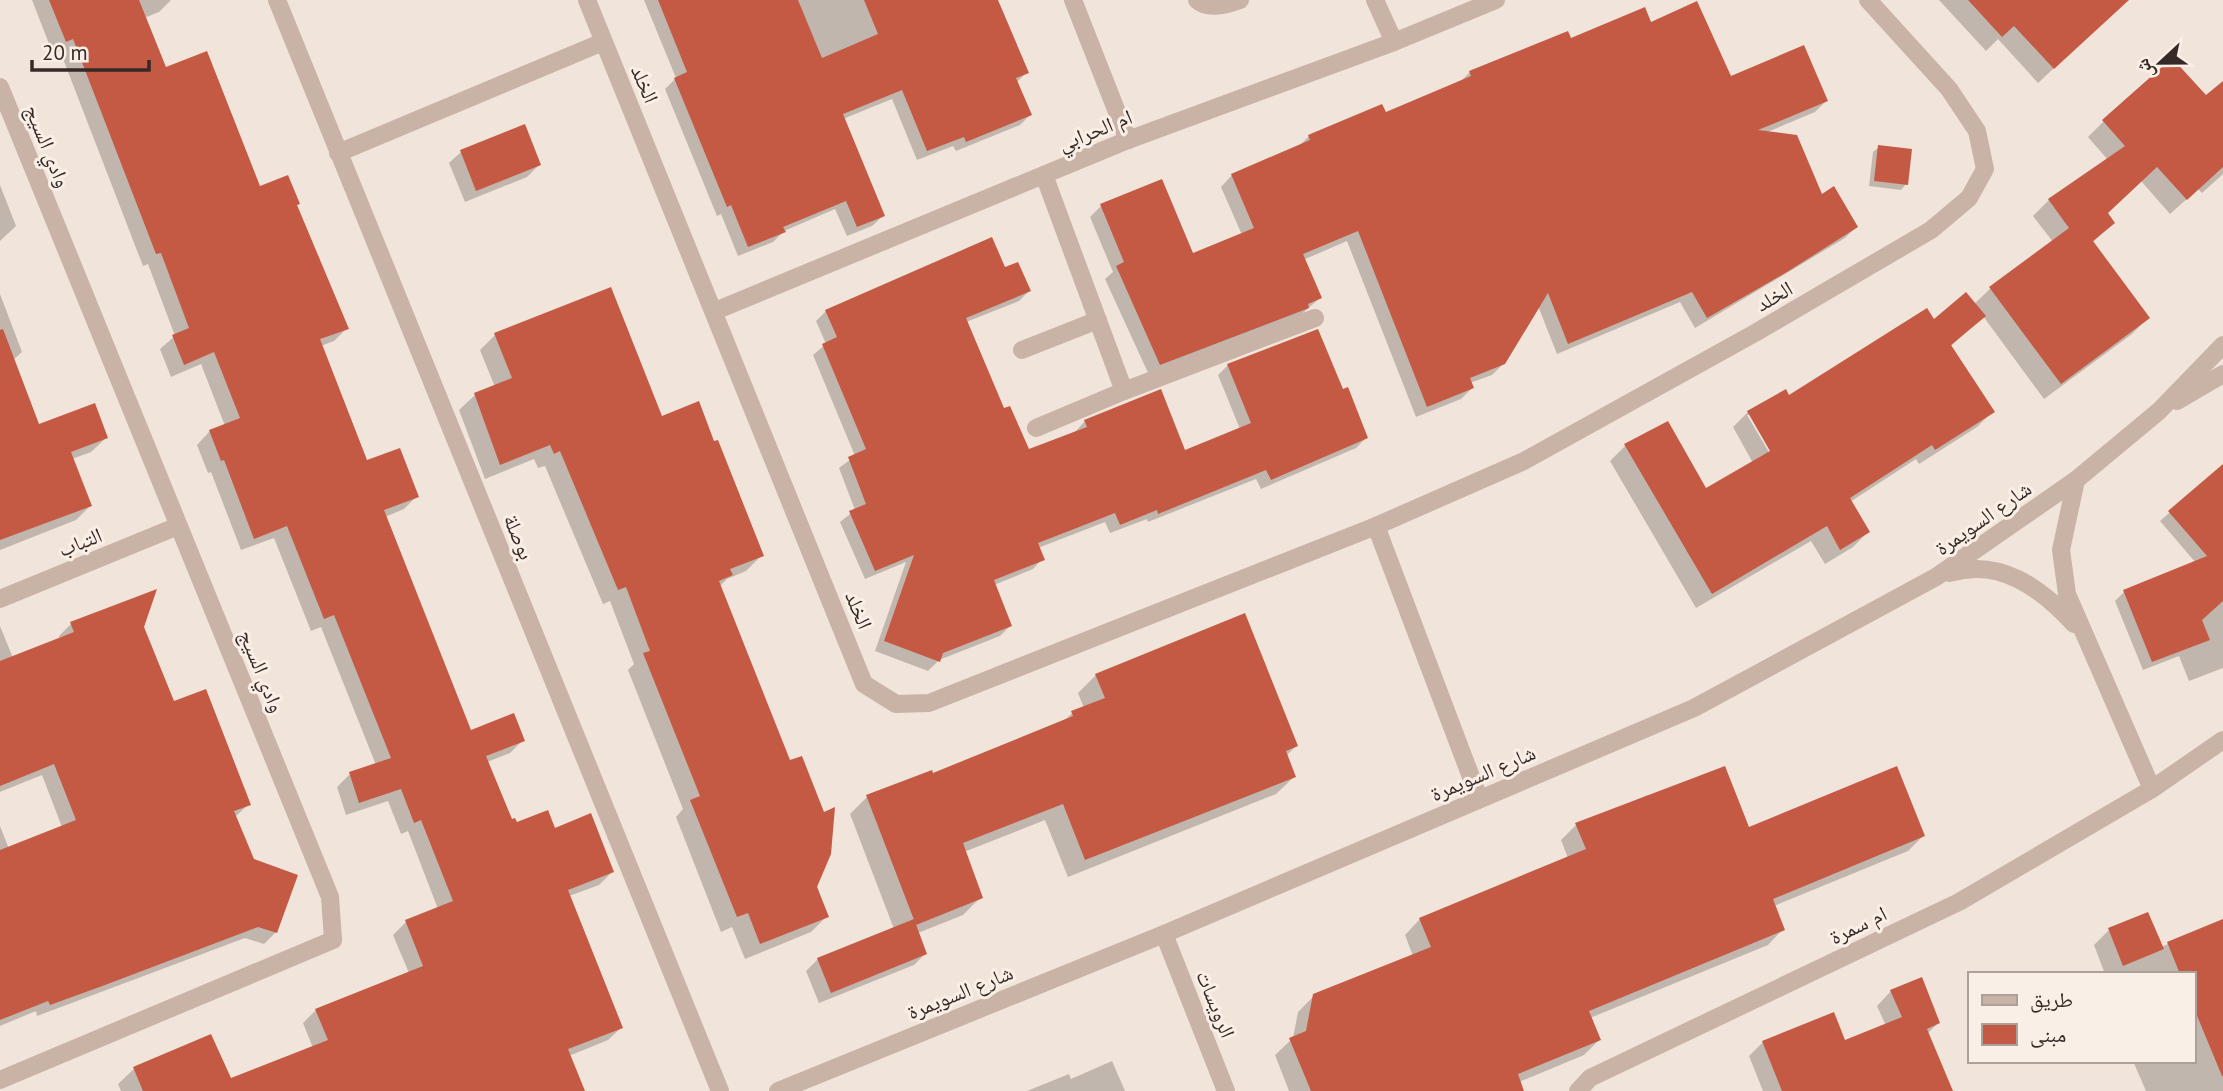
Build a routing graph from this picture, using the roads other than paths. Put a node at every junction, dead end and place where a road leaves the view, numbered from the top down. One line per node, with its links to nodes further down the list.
1 (277, 0): 13 (street, بوصلة)
2 (587, 0): 10 (street, الخلد)
3 (1073, 0): 12 (street)
4 (1196, 0): 5 (street)
5 (1240, 0)
6 (1375, 0): 9 (street)
7 (1496, 0): 9 (street, ام الحرابي)
8 (1868, 0): 26 (street, الخلد)
9 (1394, 41): 12 (street, ام الحرابي)
10 (603, 42): 13 (street); 15 (street, الخلد)
11 (0, 86): 25 (street, وادي السيج)
12 (1128, 140): 14 (street, ام الحرابي)
13 (338, 153): 35 (street, بوصلة)
14 (1044, 175): 15 (street, ام الحرابي); 17 (street)
15 (715, 311): 26 (street, الخلد)
16 (1315, 318): 21 (street)
17 (1098, 320): 19 (street); 21 (street)
18 (2223, 345): 22 (street, شارع السويمرة)
19 (1022, 351)
20 (2223, 374): 22 (street, شارع السويمرة)
21 (1124, 391): 23 (street)
22 (2159, 411): 24 (street, شارع السويمرة)
23 (1036, 428)
24 (2076, 480): 27 (street, شارع السويمرة); 29 (street)
25 (178, 526): 28 (street, التباب); 34 (street, وادي السيج)
26 (1376, 526): 32 (street)
27 (1936, 577): 29 (street); 32 (street, شارع السويمرة)
28 (0, 599)
29 (2081, 632): 31 (street)
30 (2223, 740): 31 (street, ام سمرة)
31 (2152, 789): 38 (street, ام سمرة)
32 (1479, 798): 33 (street, شارع السويمرة)
33 (1164, 933): 36 (street, شارع السويمرة); 37 (street, الرويسات)
34 (0, 1080)
35 (720, 1091)
36 (778, 1091)
37 (1226, 1091)
38 (1578, 1091)

